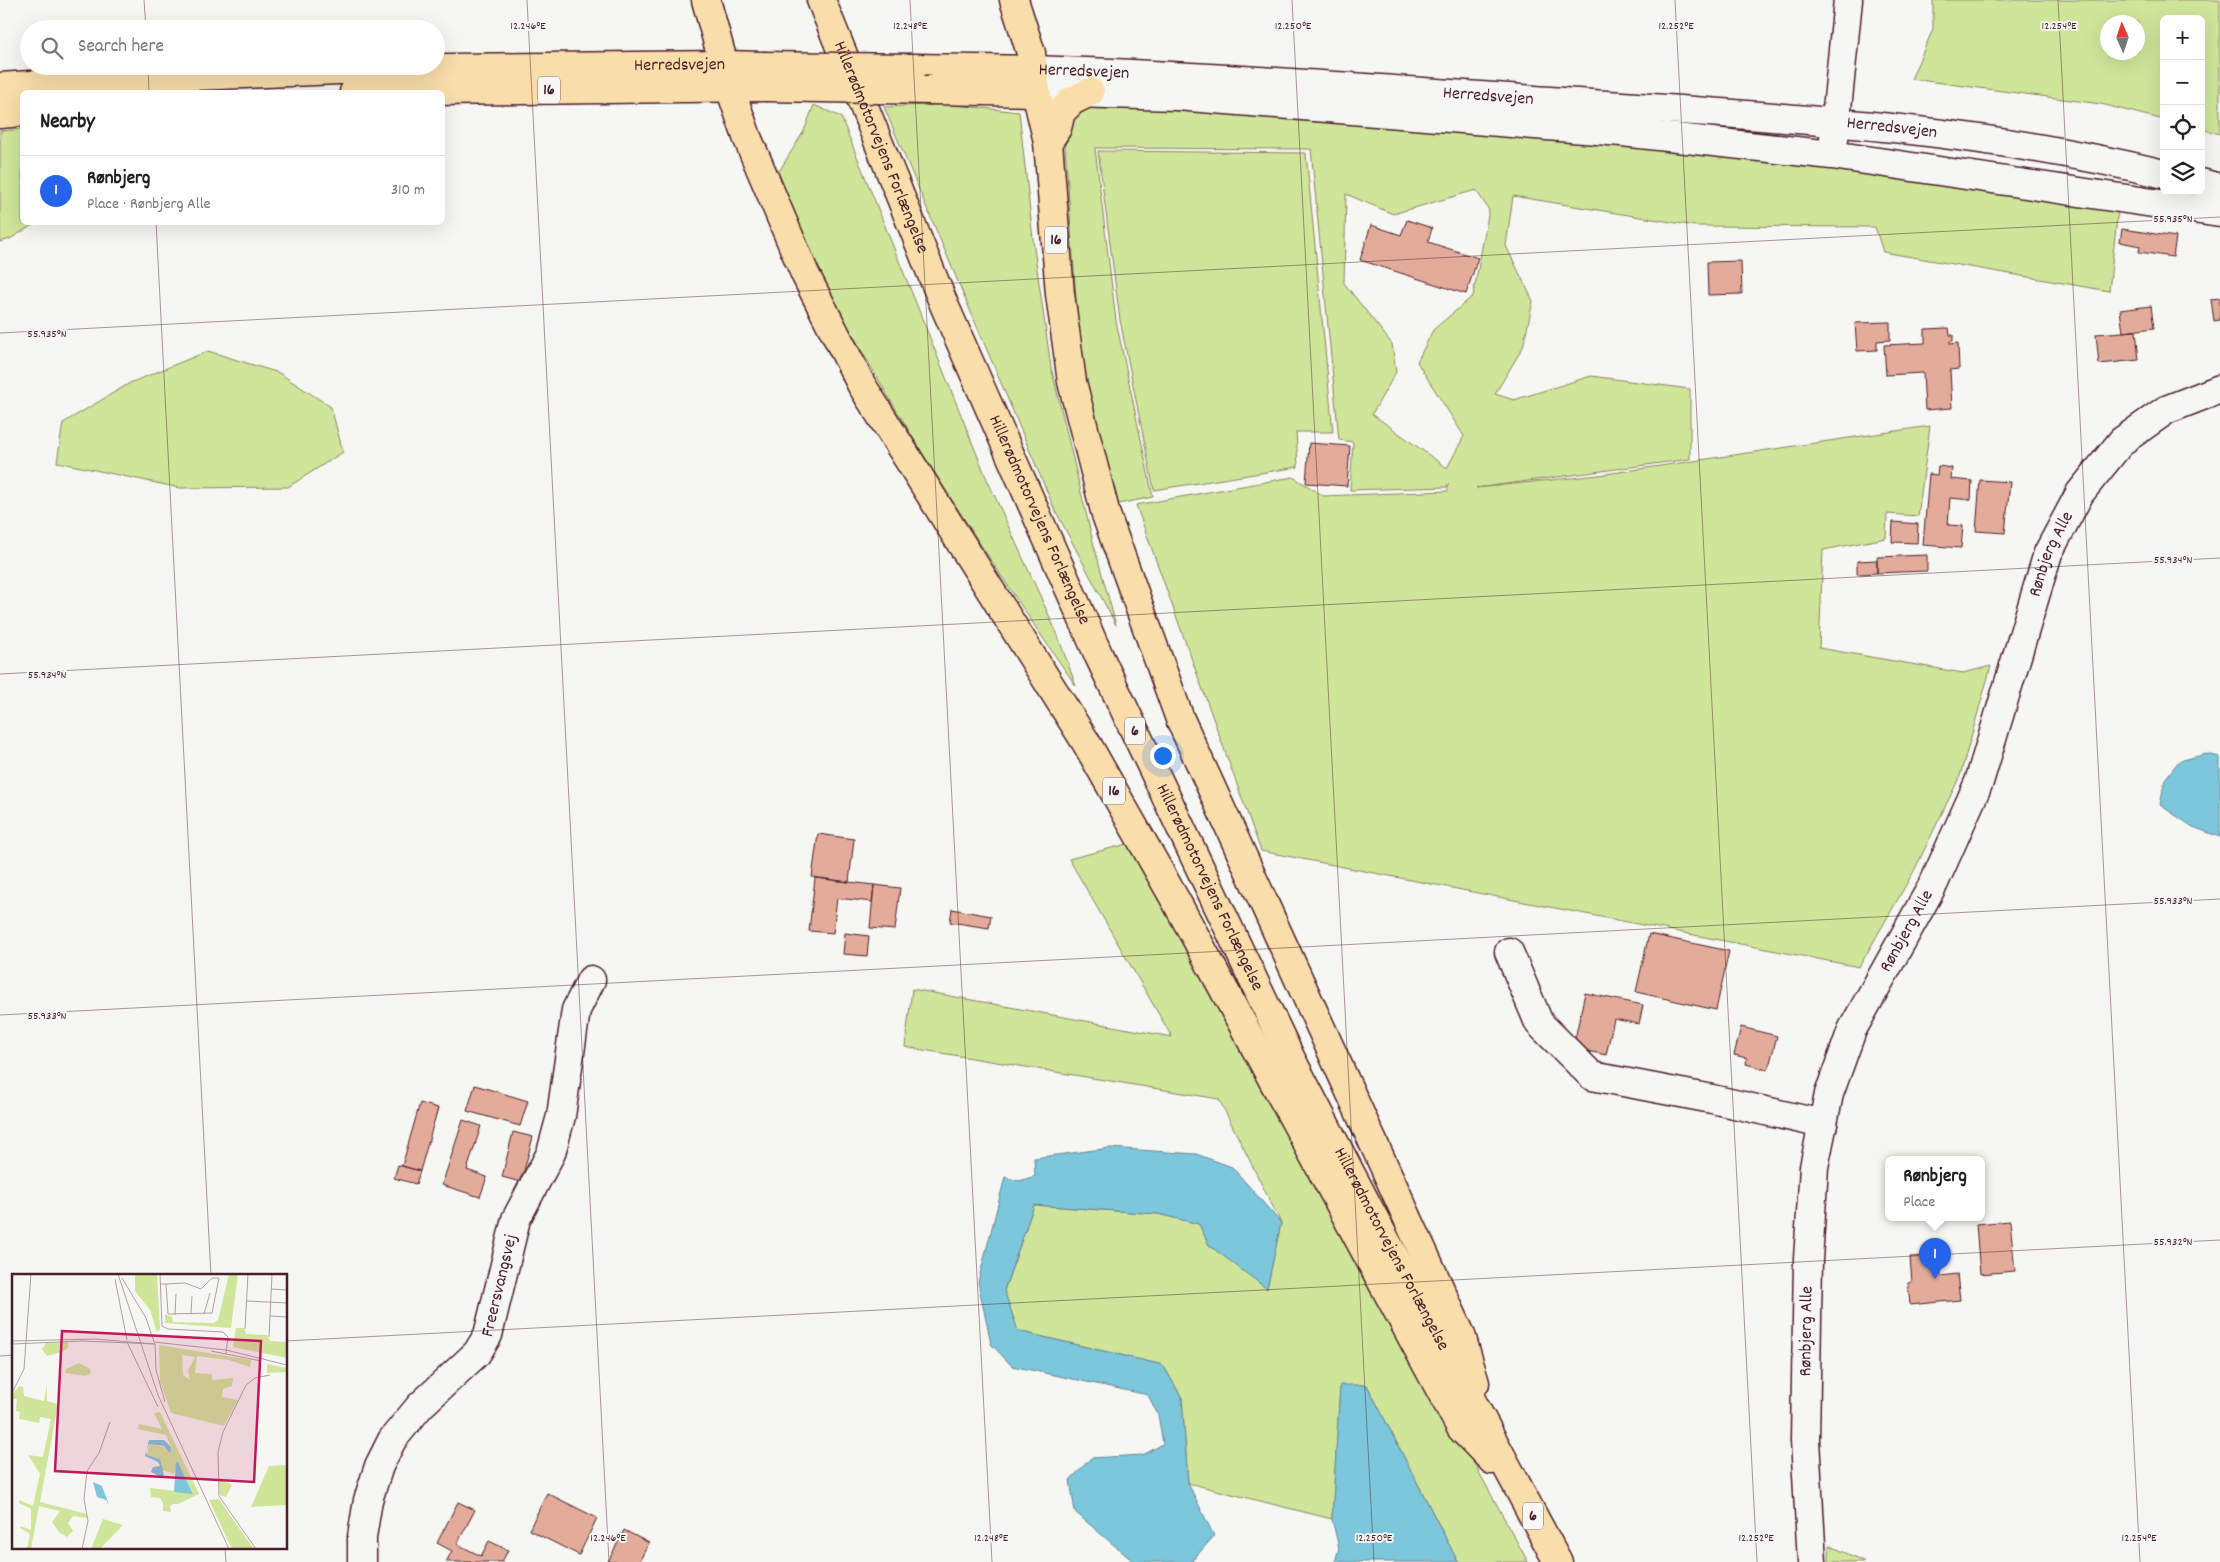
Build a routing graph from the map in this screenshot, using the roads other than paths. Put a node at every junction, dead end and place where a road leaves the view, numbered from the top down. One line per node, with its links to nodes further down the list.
1 (706, 0): 7 (main road)
2 (821, 0): 26 (main road, Hillerødmotorvejens Forlængelse / 6)
3 (1014, 0): 9 (main road)
4 (1848, 0): 15 (street)
5 (445, 71): 7 (main road, Herredsvejen / 16)
6 (218, 75): 10 (main road, Herredsvejen / 16)
7 (727, 76): 8 (main road, Herredsvejen / 16); 11 (main road, Herredsvejen / 16); 27 (main road, 16)
8 (764, 77): 9 (main road, Herredsvejen, bridge); 9 (main road, Herredsvejen / 16, bridge)
9 (1035, 81): 12 (street, Herredsvejen); 15 (street, Herredsvejen); 16 (main road, 16)
10 (0, 87)
11 (401, 90)
12 (1090, 92): 16 (main road); 17 (street, Herredsvejen)
13 (20, 112): 14 (main road)
14 (0, 114)
15 (1837, 121): 17 (street); 18 (street, Herredsvejen)
16 (1048, 142): 26 (main road, 16)
17 (1832, 155): 21 (street, Herredsvejen)
18 (2160, 173)
19 (2205, 184): 20 (street)
20 (2220, 188)
21 (2220, 213)
22 (2220, 389): 25 (street, Rønbjerg Alle)
23 (1509, 952): 25 (street)
24 (591, 980): 28 (street, Freersvangsvej)
25 (1823, 1124): 30 (street, Rønbjerg Alle)
26 (1493, 1442): 27 (main road, Hillerødmotorvejens Forlængelse / 6)
27 (1515, 1483): 29 (main road, Hillerødmotorvejens Forlængelse / 6)
28 (362, 1562)
29 (1558, 1562)
30 (1812, 1562)

